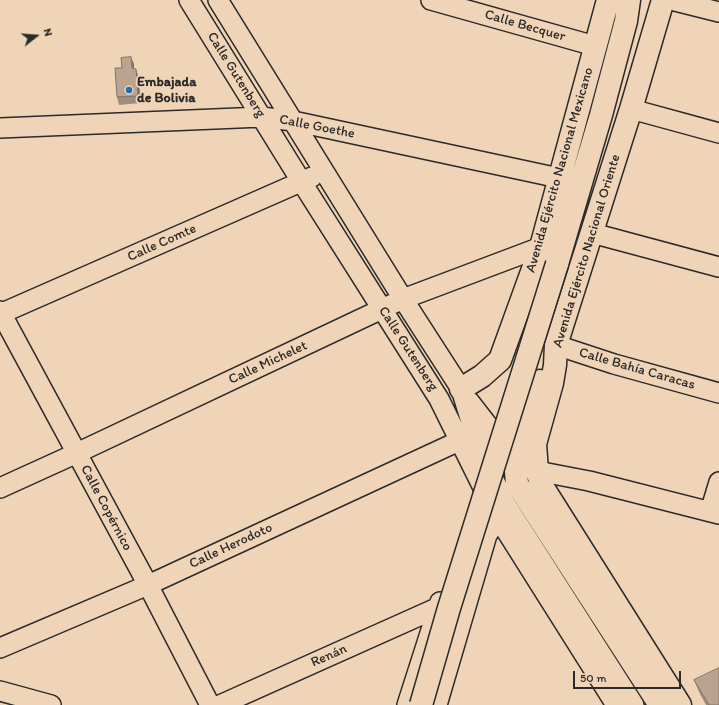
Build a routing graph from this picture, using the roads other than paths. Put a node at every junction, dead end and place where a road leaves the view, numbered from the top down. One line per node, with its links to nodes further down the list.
1 (189, 0): 11 (street, Calle Gutenberg)
2 (218, 0): 12 (street, Calle Gutenberg)
3 (431, 0): 9 (street, Calle Becquer)
4 (608, 0): 9 (main road, Avenida Ejército Nacional Mexicano)
5 (629, 0): 45 (main road, bridge)
6 (663, 0): 10 (main road, Avenida Ejército Nacional Oriente)
7 (671, 0): 8 (street)
8 (719, 12)
9 (595, 46): 16 (main road, Avenida Ejército Nacional Mexicano)
10 (631, 109): 14 (street); 18 (main road, Avenida Ejército Nacional Oriente)
11 (262, 117): 12 (street, Calle Goethe); 13 (street, Calle Goethe); 17 (street, Calle Gutenberg)
12 (293, 121): 15 (street, Calle Gutenberg); 16 (street, Calle Goethe)
13 (0, 128)
14 (719, 133)
15 (324, 172): 17 (street, Calle Comte); 21 (street, Calle Gutenberg)
16 (559, 178): 19 (main road, Avenida Ejército Nacional Mexicano)
17 (301, 181): 22 (street, Calle Gutenberg); 23 (street, Calle Comte)
18 (592, 233): 20 (street); 24 (main road, Avenida Ejército Nacional Oriente)
19 (541, 246): 21 (street, Calle Michelet); 25 (main road, Avenida Ejército Nacional Mexicano)
20 (719, 267)
21 (403, 299): 22 (street, Calle Michelet); 25 (street, Calle Gutenberg)
22 (382, 309): 27 (street, Calle Gutenberg); 28 (street, Calle Michelet)
23 (0, 313): 28 (street, Calle Copérnico)
24 (556, 345): 26 (street, Calle Bahía Caracas); 29 (main road, Avenida Ejército Nacional Oriente); 32 (main road)
25 (461, 389): 32 (street); 48 (street, Calle Gutenberg)
26 (719, 393)
27 (459, 441): 31 (street, Calle Gutenberg); 36 (street, Calle Herodoto)
28 (77, 453): 33 (street, Calle Michelet); 36 (street, Calle Copérnico)
29 (537, 471): 34 (street); 49 (main road, Avenida Ejército Nacional Oriente)
30 (719, 482): 34 (street)
31 (481, 483): 35 (street, Calle Gutenberg); 37 (street)
32 (517, 484): 40 (main road)
33 (0, 488)
34 (715, 513)
35 (498, 518): 46 (street); 47 (street, Calle Gutenberg)
36 (148, 585): 38 (street, Calle Herodoto); 42 (street, Calle Copérnico)
37 (439, 607): 43 (street, Renán); 44 (street)
38 (0, 648)
39 (0, 691): 41 (street)
40 (655, 697)
41 (52, 705)
42 (210, 705)
43 (220, 705)
44 (407, 705)
45 (421, 705)
46 (437, 705)
47 (616, 705)
48 (634, 705)
49 (680, 705)

